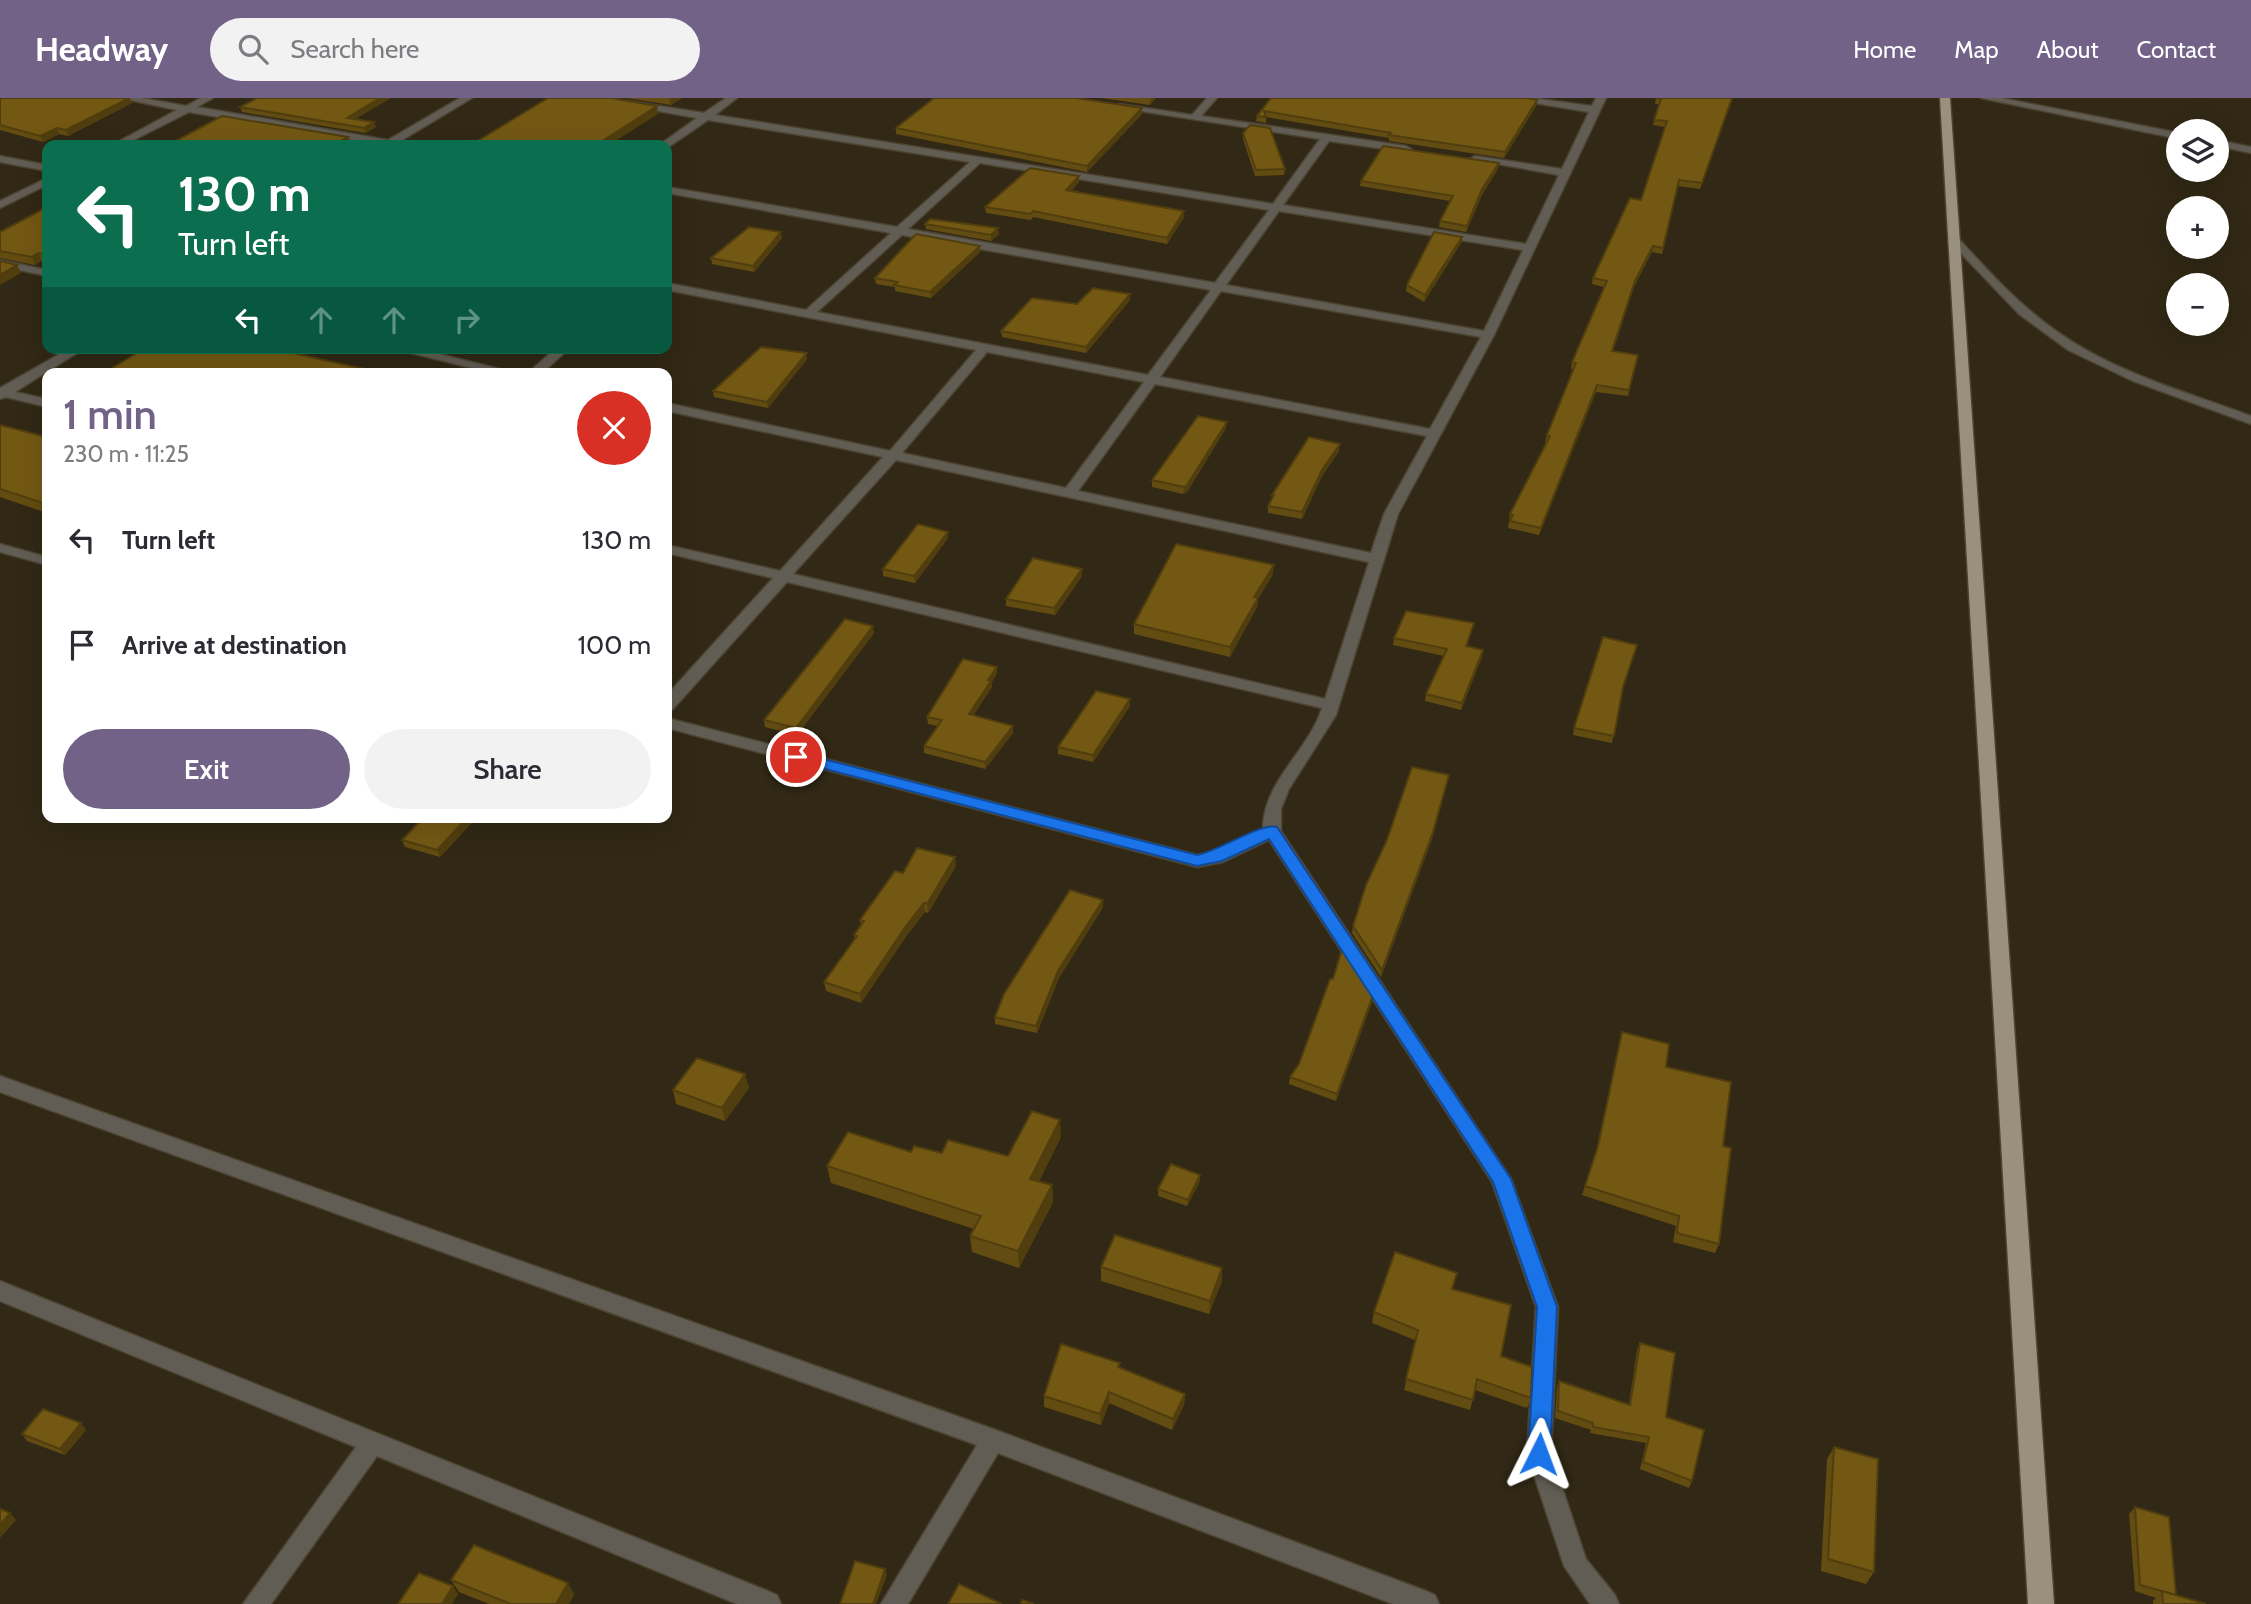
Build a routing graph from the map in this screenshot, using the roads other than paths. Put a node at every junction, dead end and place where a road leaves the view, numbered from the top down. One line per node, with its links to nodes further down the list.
1 (125, 98): 12 (street)
2 (208, 98): 12 (street)
3 (467, 98): 19 (street)
4 (591, 98): 13 (street)
5 (732, 98): 13 (street)
6 (1212, 98): 14 (street)
7 (1510, 98): 11 (street)
8 (1945, 98): 34 (main road)
9 (1986, 98): 15 (street)
10 (1102, 104): 14 (street)
11 (1598, 104): 28 (street)
12 (187, 109): 17 (street); 18 (street)
13 (706, 116): 20 (street); 26 (street)
14 (1194, 118): 16 (street)
15 (2166, 133)
16 (1326, 138): 23 (street); 32 (street)
17 (127, 140)
18 (363, 140)
19 (399, 140)
20 (672, 141)
21 (2229, 145): 22 (street)
22 (2251, 150)
23 (1419, 151)
24 (1459, 157): 28 (street)
25 (0, 159): 27 (street)
26 (978, 160): 32 (street); 33 (street)
27 (42, 167)
28 (1566, 173): 35 (street)
29 (42, 184): 31 (street)
30 (672, 191): 33 (street)
31 (0, 205)
32 (1275, 208): 35 (street); 39 (street)
33 (901, 230): 39 (street); 40 (street)
34 (1954, 240): 54 (street); 76 (main road)
35 (1529, 248): 41 (street)
36 (0, 263): 37 (street)
37 (42, 272)
38 (672, 287): 40 (street)
39 (1216, 288): 41 (street); 50 (street)
40 (808, 314): 42 (street)
41 (1488, 335): 55 (street)
42 (984, 348): 50 (street); 56 (street)
43 (69, 354): 46 (street)
44 (424, 354): 47 (street)
45 (557, 354): 48 (street)
46 (44, 368)
47 (487, 368)
48 (540, 368)
49 (42, 369): 51 (street)
50 (1150, 378): 55 (street); 57 (street)
51 (1, 393): 52 (street)
52 (42, 402)
53 (672, 408): 56 (street)
54 (2251, 420)
55 (1436, 434): 60 (street)
56 (893, 455): 57 (street); 62 (street)
57 (1069, 494): 60 (street)
58 (0, 548): 61 (street)
59 (672, 550): 62 (street)
60 (1377, 559): 64 (street)
61 (42, 560)
62 (782, 576): 63 (street); 64 (street)
63 (672, 699)
64 (1331, 705): 66 (street)
65 (672, 724): 66 (street)
66 (1272, 831): 75 (street)
67 (0, 1084): 69 (street)
68 (0, 1291): 70 (street)
69 (993, 1440): 73 (street); 74 (street)
70 (372, 1444): 71 (street); 72 (street)
71 (256, 1604)
72 (768, 1604)
73 (894, 1604)
74 (1426, 1604)
75 (1606, 1604)
76 (2041, 1604)

